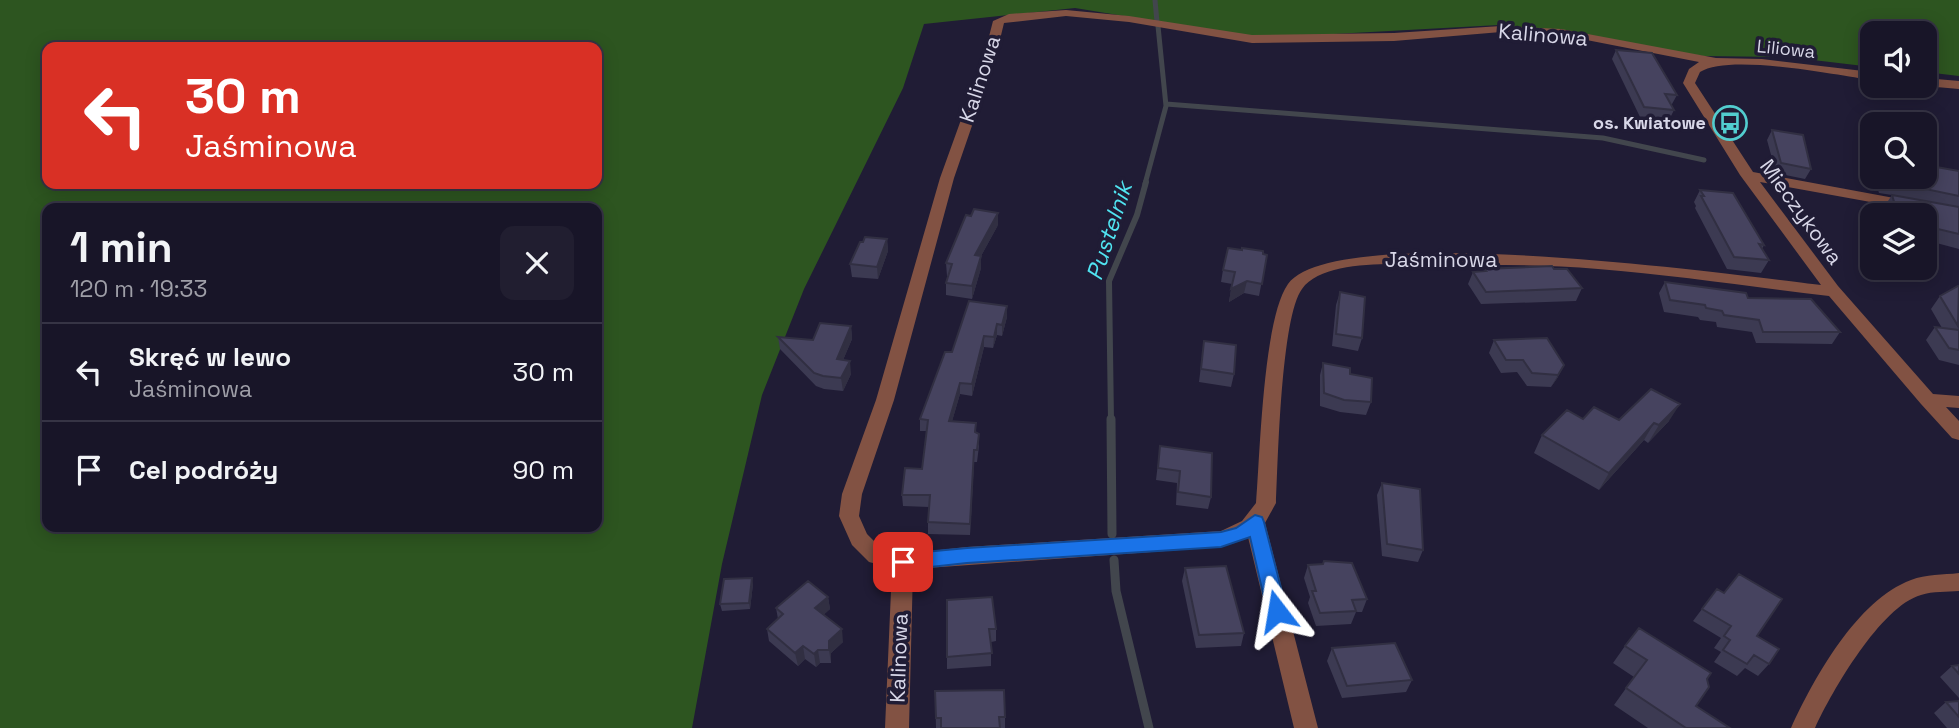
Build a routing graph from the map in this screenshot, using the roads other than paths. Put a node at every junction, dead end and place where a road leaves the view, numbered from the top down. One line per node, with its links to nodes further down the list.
1 (1716, 62): 2 (street, Liliowa); 3 (street, Liliowa); 13 (street, Kalinowa)
2 (1696, 68): 6 (street, Mieczykowa)
3 (1860, 75)
4 (1937, 83): 5 (street)
5 (1959, 85)
6 (1747, 175): 7 (street); 8 (street, Mieczykowa)
7 (1959, 214)
8 (1835, 292): 9 (street, Mieczykowa); 12 (street, Jaśminowa)
9 (1927, 400): 10 (street); 11 (street, Mieczykowa)
10 (1959, 402)
11 (1959, 433)
12 (1255, 522): 13 (street); 16 (street)
13 (903, 562): 15 (street, Kalinowa)
14 (1959, 582): 17 (street)
15 (897, 728)
16 (1306, 728)
17 (1803, 728)

